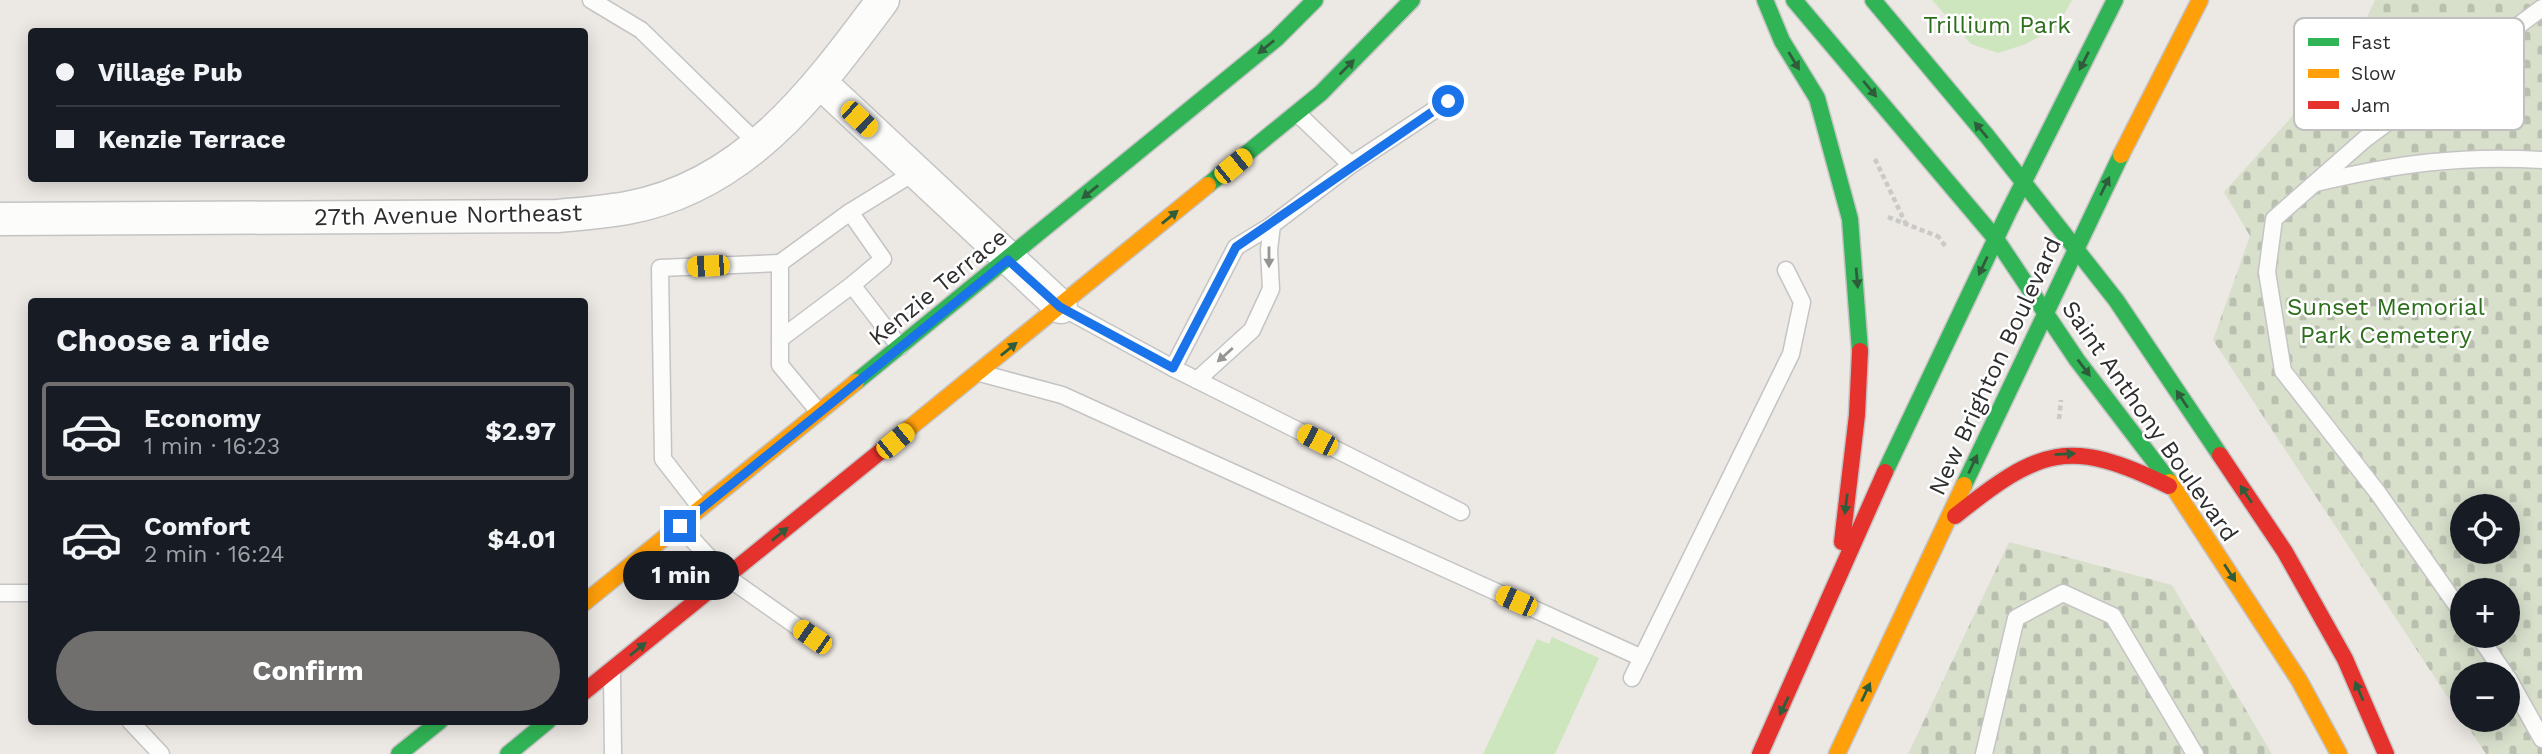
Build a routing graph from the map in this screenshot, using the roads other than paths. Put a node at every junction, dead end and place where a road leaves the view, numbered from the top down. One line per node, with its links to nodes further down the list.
1 (591, 0): 16 (lane)
2 (883, 0): 12 (street, 27th Avenue Northeast)
3 (1315, 0): 27 (main road, Kenzie Terrace, one-way to 27)
4 (1412, 0): 14 (main road, one-way to 4)
5 (1765, 0): 44 (main road, one-way to 44)
6 (1794, 0): 25 (main road, Saint Anthony Boulevard, one-way to 25)
7 (1873, 0): 20 (main road, Saint Anthony Boulevard, one-way to 7)
8 (2115, 0): 20 (main road, one-way to 20)
9 (2200, 0): 26 (main road, New Brighton Boulevard, one-way to 9)
10 (2542, 8): 11 (lane)
11 (2524, 21)
12 (821, 83): 16 (street, 27th Avenue Northeast); 19 (street)
13 (1448, 101): 18 (lane)
14 (1297, 113): 18 (lane); 31 (main road, one-way to 14)
15 (2377, 130): 21 (lane)
16 (759, 145): 23 (street, 27th Avenue Northeast)
17 (2542, 160): 21 (lane)
18 (1351, 165): 24 (lane)
19 (915, 172): 22 (lane); 27 (street)
20 (2024, 183): 25 (main road); 26 (main road, Saint Anthony Boulevard)
21 (2314, 183): 49 (lane)
22 (850, 212): 28 (lane); 30 (lane)
23 (0, 219)
24 (1272, 225): 35 (lane); 37 (lane, one-way to 37)
25 (1996, 239): 32 (main road, Saint Anthony Boulevard); 44 (main road, one-way to 44)
26 (2076, 248): 32 (main road, New Brighton Boulevard); 69 (main road, Saint Anthony Boulevard, one-way to 26)
27 (1008, 260): 31 (street); 34 (main road, Kenzie Terrace)
28 (780, 263): 33 (lane); 40 (lane)
29 (1786, 270): 51 (lane)
30 (852, 285): 33 (lane); 34 (lane)
31 (1060, 307): 35 (lane); 36 (main road, one-way to 31)
32 (2045, 312): 39 (main road, Saint Anthony Boulevard, one-way to 39); 42 (main road, New Brighton Boulevard, one-way to 32)
33 (780, 339): 38 (lane)
34 (900, 346): 38 (main road, Kenzie Terrace)
35 (1173, 368): 37 (lane)
36 (979, 372): 45 (main road, one-way to 36); 51 (lane)
37 (1197, 380): 41 (lane)
38 (819, 412): 40 (main road, Kenzie Terrace)
39 (2175, 489): 42 (main road, one-way to 39); 68 (main road, Saint Anthony Boulevard, one-way to 68)
40 (701, 508): 43 (main road, Kenzie Terrace)
41 (1461, 512)
42 (1945, 524): 65 (main road, New Brighton Boulevard, one-way to 42)
43 (680, 526): 45 (lane); 46 (main road, Kenzie Terrace)
44 (1838, 575): 64 (main road, one-way to 64)
45 (727, 577): 50 (lane); 52 (main road, one-way to 45)
46 (592, 591)
47 (0, 593): 48 (lane)
48 (28, 593)
49 (2450, 596)
50 (812, 637)
51 (1642, 658): 53 (lane)
52 (612, 669): 54 (main road); 63 (lane)
53 (1632, 678)
54 (588, 689)
55 (2520, 700): 59 (lane)
56 (134, 725): 60 (lane)
57 (435, 725): 61 (main road)
58 (543, 725): 62 (main road)
59 (2542, 739)
60 (161, 754)
61 (399, 754)
62 (508, 754)
63 (613, 754)
64 (1760, 754)
65 (1837, 754)
66 (1984, 754): 67 (lane)
67 (2195, 754)
68 (2339, 754)
69 (2386, 754)

